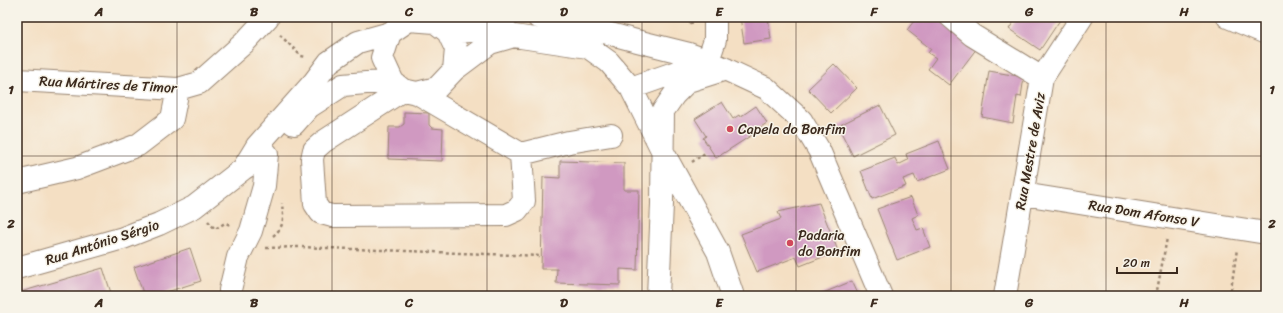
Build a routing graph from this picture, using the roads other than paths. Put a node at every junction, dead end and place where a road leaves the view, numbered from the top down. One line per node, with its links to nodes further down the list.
1 (507, 17): 8 (street)
2 (538, 17): 11 (street)
3 (715, 17): 11 (street)
4 (951, 17): 13 (street)
5 (1082, 17): 13 (street, Rua Mestre de Aviz)
6 (1228, 17): 10 (street)
7 (266, 19): 17 (street, Rua Mártires de Timor)
8 (444, 24): 9 (street); 12 (street)
9 (390, 33): 15 (street); 22 (street, Rua António Sérgio)
10 (1266, 33)
11 (717, 65): 16 (street); 19 (street); 30 (street)
12 (454, 70): 15 (street); 16 (street)
13 (1042, 78): 24 (street, Rua Mestre de Aviz)
14 (17, 80): 17 (street, Rua Mártires de Timor)
15 (404, 88): 20 (street, Rua António Sérgio); 21 (street); 21 (street)
16 (631, 88): 19 (street)
17 (178, 89): 23 (street)
18 (611, 136): 21 (street)
19 (663, 152): 28 (street); 29 (street)
20 (267, 154): 22 (street, Rua António Sérgio); 27 (street)
21 (521, 154)
22 (243, 169): 26 (street, Rua António Sérgio)
23 (17, 182)
24 (1023, 194): 25 (street, Rua Dom Afonso V); 31 (street, Rua Mestre de Aviz)
25 (1266, 233)
26 (17, 268)
27 (231, 296)
28 (658, 296)
29 (734, 296)
30 (881, 296)
31 (1005, 296)

